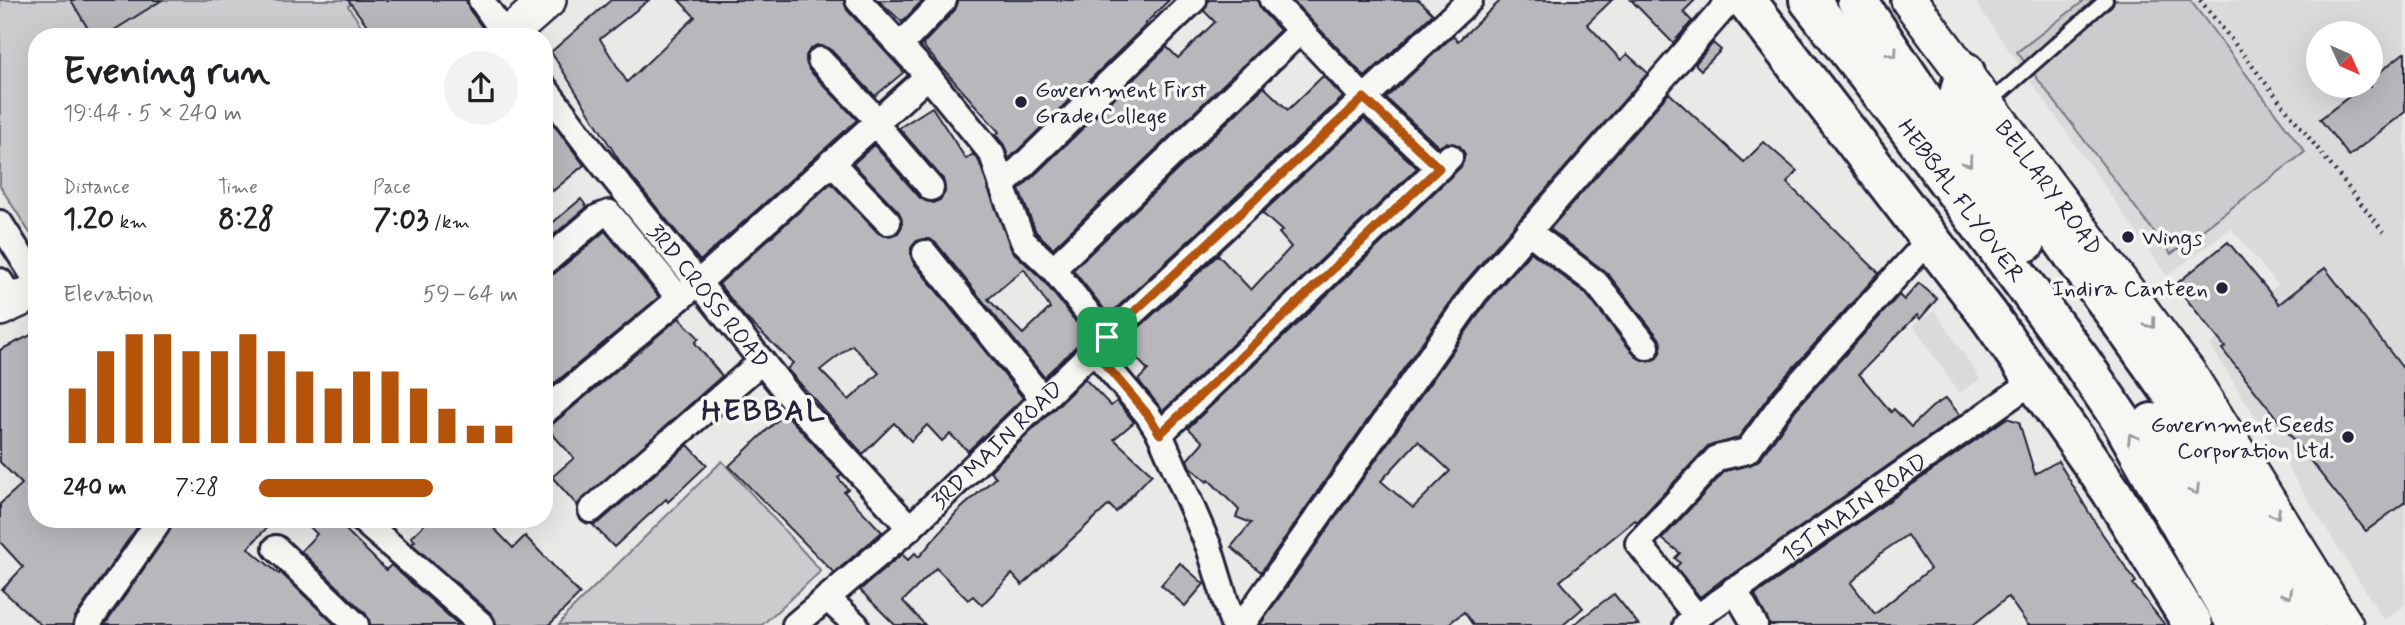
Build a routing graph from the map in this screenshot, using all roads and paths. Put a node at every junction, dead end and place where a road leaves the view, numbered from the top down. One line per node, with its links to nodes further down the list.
1 (481, 0): 14 (street)
2 (548, 0): 15 (street)
3 (858, 0): 18 (street)
4 (944, 0): 18 (street)
5 (1194, 0): 28 (street)
6 (1272, 0): 16 (street)
7 (1470, 0): 22 (street, 3RD MAIN ROAD)
8 (1809, 0): 17 (highway)
9 (1857, 0): 25 (highway, one-way to 25)
10 (1909, 0): 20 (street, BELLARY ROAD)
11 (2106, 0): 24 (lane)
12 (2200, 0): 33 (path)
13 (1739, 1): 17 (highway); 32 (street); 34 (street); 64 (highway)
14 (501, 28)
15 (517, 28)
16 (1300, 31): 22 (street); 37 (street)
17 (1832, 32): 25 (highway, HEBBAL FLYOVER)
18 (900, 46): 21 (street)
19 (820, 60): 26 (street)
20 (1965, 72): 24 (street, BELLARY ROAD); 67 (highway, one-way to 67)
21 (928, 76): 26 (street); 28 (street)
22 (1364, 98): 40 (street, 3RD MAIN ROAD); 46 (street)
23 (553, 99): 38 (street, 3RD CROSS ROAD)
24 (1988, 104): 68 (street, BELLARY ROAD, one-way to 68)
25 (1917, 116): 65 (highway, HEBBAL FLYOVER, one-way to 25); 66 (highway, HEBBAL FLYOVER, one-way to 66)
26 (876, 122): 27 (street); 29 (street)
27 (831, 162): 30 (street); 38 (street)
28 (1002, 186): 37 (street)
29 (931, 188)
30 (888, 222)
31 (0, 223): 39 (street)
32 (1528, 231): 41 (street); 61 (street)
33 (2386, 235)
34 (1920, 250): 43 (street); 54 (street)
35 (925, 253): 44 (street)
36 (553, 255): 38 (street)
37 (1053, 269): 40 (street)
38 (689, 290): 42 (street, 3RD CROSS ROAD); 45 (street)
39 (17, 292)
40 (1100, 344): 44 (street, 3RD MAIN ROAD); 46 (street)
41 (1647, 346)
42 (762, 361): 47 (street); 50 (street, 3RD CROSS ROAD)
43 (2022, 389): 52 (street, 1ST MAIN ROAD); 63 (street)
44 (1043, 399): 50 (street, 3RD MAIN ROAD)
45 (553, 404)
46 (1160, 434): 60 (street)
47 (591, 510)
48 (154, 528): 55 (street)
49 (371, 528): 57 (street)
50 (910, 528): 53 (street, 3RD MAIN ROAD)
51 (276, 548): 56 (street)
52 (1734, 589): 54 (street, 1ST MAIN ROAD); 62 (street)
53 (827, 598): 58 (street, 3RD MAIN ROAD); 59 (street)
54 (1691, 621)
55 (87, 625)
56 (356, 625)
57 (482, 625)
58 (795, 625)
59 (856, 625)
60 (1233, 625)
61 (1242, 625)
62 (1755, 625)
63 (2180, 625)
64 (2193, 625)
65 (2238, 625)
66 (2274, 625)
67 (2306, 625)
68 (2344, 625)

